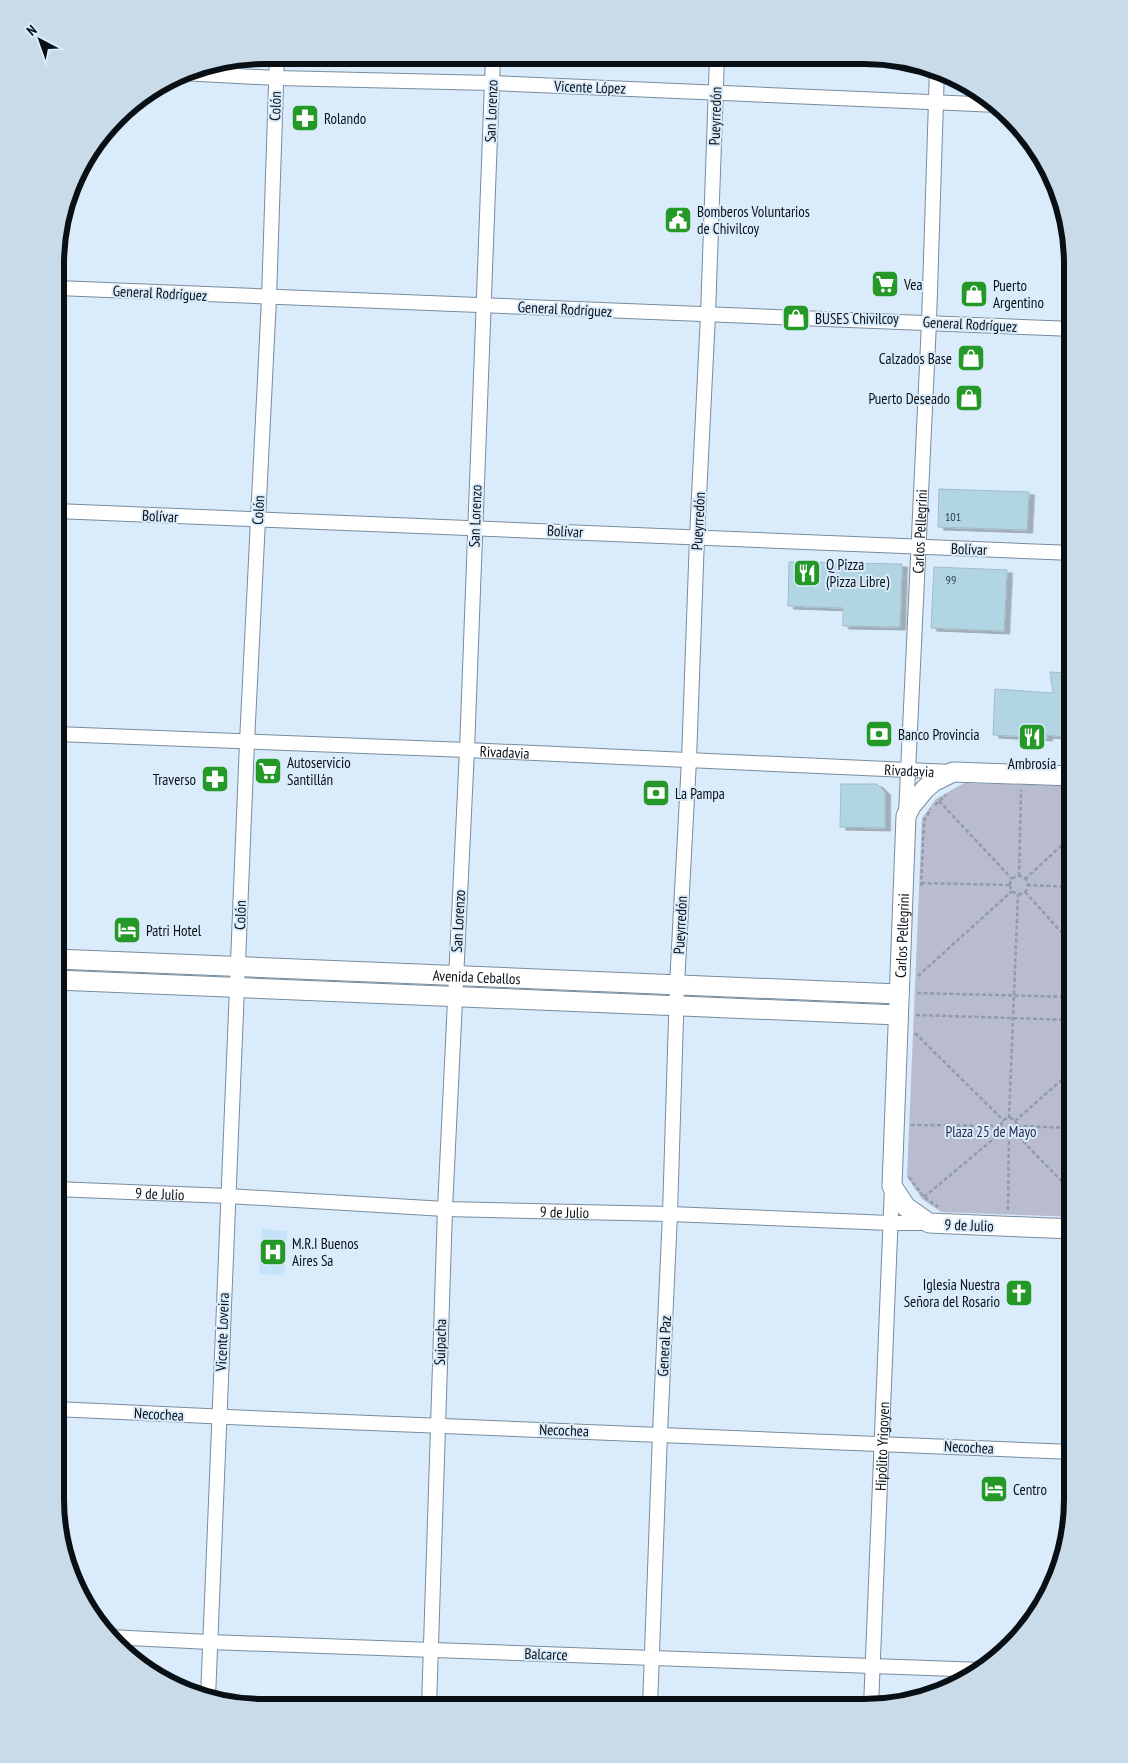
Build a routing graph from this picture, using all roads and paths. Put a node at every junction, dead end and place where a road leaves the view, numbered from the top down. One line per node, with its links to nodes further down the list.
1 (277, 64): 6 (street, Colón)
2 (493, 64): 7 (street, San Lorenzo)
3 (717, 64): 8 (street, Pueyrredón)
4 (200, 74): 6 (street, Vicente López)
5 (936, 77): 9 (street, Carlos Pellegrini)
6 (276, 78): 7 (street, Vicente López); 12 (street, Colón)
7 (492, 83): 8 (street, Vicente López); 13 (street, San Lorenzo)
8 (716, 92): 9 (street, Vicente López); 14 (street, Pueyrredón)
9 (935, 102): 10 (street, Vicente López); 15 (street, Carlos Pellegrini)
10 (985, 104)
11 (64, 288): 12 (street, General Rodríguez)
12 (269, 298): 13 (street, General Rodríguez); 18 (street, Colón)
13 (485, 305): 14 (street, General Rodríguez); 19 (street, San Lorenzo)
14 (708, 315): 15 (street, General Rodríguez); 20 (street, Pueyrredón)
15 (929, 322): 16 (street, General Rodríguez); 21 (street, Carlos Pellegrini)
16 (1064, 329)
17 (64, 511): 18 (street, Bolívar)
18 (258, 520): 19 (street, Bolívar); 24 (street, Colón)
19 (474, 527): 20 (street, Bolívar); 25 (street, San Lorenzo)
20 (697, 537): 21 (street, Bolívar); 26 (street, Pueyrredón)
21 (918, 547): 22 (street, Bolívar); 27 (street, Carlos Pellegrini)
22 (1064, 553)
23 (64, 734): 24 (street, Rivadavia)
24 (247, 742): 25 (street, Rivadavia); 48 (street, Colón)
25 (467, 750): 26 (street, Rivadavia); 50 (street, San Lorenzo)
26 (689, 760): 27 (street, Rivadavia); 52 (street, Pueyrredón)
27 (907, 771): 28 (street, Rivadavia); 33 (street, Carlos Pellegrini)
28 (953, 772): 29 (main road, Rivadavia); 33 (main road, Rivadavia)
29 (1064, 776)
30 (952, 791): 32 (path)
31 (1029, 791): 35 (path)
32 (938, 801): 36 (path); 38 (path)
33 (906, 816): 54 (main road, Carlos Pellegrini)
34 (1064, 843): 37 (path)
35 (1019, 876): 36 (path); 37 (path)
36 (1012, 878): 39 (path)
37 (1025, 879): 40 (path)
38 (921, 883): 39 (path); 43 (path)
39 (1010, 885): 42 (path)
40 (1027, 885): 41 (path); 44 (path)
41 (1064, 887)
42 (1012, 891): 45 (path); 49 (path)
43 (921, 892)
44 (1024, 892): 45 (path); 46 (path)
45 (1018, 894): 55 (path)
46 (1064, 935)
47 (64, 959): 48 (main road, Avenida Ceballos)
48 (238, 966): 50 (main road, Avenida Ceballos); 53 (street, Vicente Loveira)
49 (918, 967)
50 (455, 976): 52 (main road, Avenida Ceballos); 56 (street, Suipacha)
51 (64, 980): 53 (main road, Avenida Ceballos)
52 (677, 985): 54 (main road, Avenida Ceballos); 59 (street, General Paz)
53 (237, 988): 56 (main road, Avenida Ceballos); 82 (street, Vicente Loveira)
54 (899, 994): 61 (main road, Hipólito Yrigoyen)
55 (1014, 995): 57 (path); 58 (path); 62 (path)
56 (454, 996): 59 (main road, Avenida Ceballos); 84 (street, Suipacha)
57 (1064, 997)
58 (916, 1000)
59 (677, 1006): 61 (main road, Avenida Ceballos); 86 (street, General Paz)
60 (916, 1008): 62 (path)
61 (898, 1014): 80 (main road, Hipólito Yrigoyen)
62 (1013, 1018): 63 (path); 68 (path)
63 (1064, 1020)
64 (916, 1024): 65 (path)
65 (915, 1033): 66 (path); 69 (path)
66 (915, 1042)
67 (1064, 1078): 70 (path)
68 (1009, 1118): 69 (path); 70 (path)
69 (1004, 1121): 71 (path)
70 (1015, 1121): 72 (path)
71 (1001, 1126): 74 (path); 76 (path)
72 (1017, 1126): 73 (path); 75 (path)
73 (1064, 1128)
74 (1003, 1131): 77 (path); 83 (path)
75 (1014, 1132): 77 (path); 79 (path)
76 (911, 1133)
77 (1009, 1134): 85 (path)
78 (910, 1168): 83 (path)
79 (1064, 1184)
80 (892, 1186): 87 (main road); 88 (street, Hipólito Yrigoyen)
81 (64, 1189): 82 (street, 9 de Julio)
82 (228, 1196): 84 (street, 9 de Julio); 91 (street, Vicente Loveira)
83 (924, 1197): 87 (path)
84 (445, 1209): 86 (street, 9 de Julio); 92 (street, Suipacha)
85 (1008, 1211)
86 (670, 1214): 88 (street, 9 de Julio); 93 (street, General Paz)
87 (935, 1216): 88 (street, 9 de Julio); 89 (main road, 9 de Julio)
88 (890, 1223): 94 (street, Hipólito Yrigoyen)
89 (1064, 1228)
90 (64, 1409): 91 (street, Necochea)
91 (218, 1417): 92 (street, Necochea); 97 (street, Vicente Loveira)
92 (438, 1425): 93 (street, Necochea); 98 (street, Suipacha)
93 (660, 1433): 94 (street, Necochea); 99 (street, General Paz)
94 (881, 1443): 95 (street, Necochea); 100 (street, Hipólito Yrigoyen)
95 (1064, 1452)
96 (119, 1637): 97 (street, Balcarce)
97 (210, 1642): 98 (street, Balcarce); 102 (street, Vicente Loveira)
98 (432, 1650): 99 (street, Balcarce); 103 (street, Suipacha)
99 (652, 1658): 100 (street, Balcarce); 104 (street, General Paz)
100 (873, 1665): 101 (street, Balcarce); 105 (street, Hipólito Yrigoyen)
101 (969, 1669)
102 (208, 1691)
103 (429, 1699)
104 (650, 1699)
105 (871, 1699)

